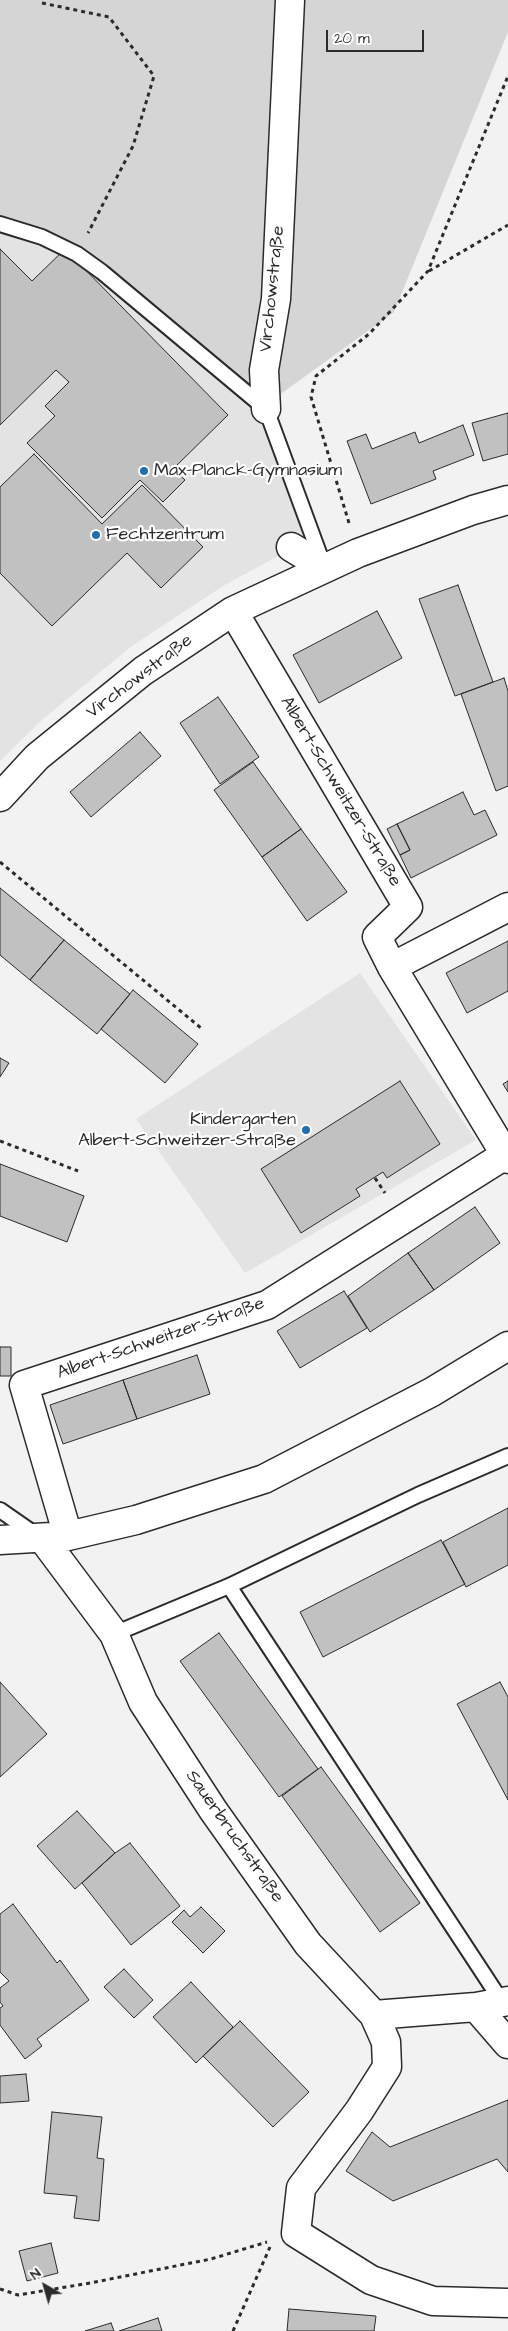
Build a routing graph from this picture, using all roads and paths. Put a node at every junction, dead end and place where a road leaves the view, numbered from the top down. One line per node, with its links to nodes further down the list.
1 (290, 0): 8 (street, Virchowstraße)
2 (42, 3): 6 (path)
3 (508, 76): 7 (path)
4 (0, 224): 6 (lane)
5 (508, 225): 7 (path)
6 (77, 254): 8 (lane)
7 (428, 271): 11 (path)
8 (266, 409): 12 (lane, Virchowstraße)
9 (508, 500): 11 (street, Virchowstraße)
10 (291, 547): 12 (street)
11 (358, 553): 12 (street, Virchowstraße)
12 (324, 567): 13 (street, Virchowstraße)
13 (233, 610): 14 (street, Virchowstraße); 17 (street, Albert-Schweitzer-Straße)
14 (0, 797)
15 (0, 862): 18 (path)
16 (508, 907): 17 (street)
17 (392, 966): 20 (street, Albert-Schweitzer-Straße)
18 (201, 1028)
19 (0, 1141): 21 (path)
20 (506, 1157): 25 (street, Albert-Schweitzer-Straße)
21 (78, 1171)
22 (508, 1346): 25 (street)
23 (508, 1456): 27 (lane)
24 (0, 1510): 25 (lane)
25 (55, 1538): 26 (street); 28 (street, Sauerbruchstraße)
26 (0, 1540)
27 (228, 1586): 28 (lane); 29 (lane)
28 (114, 1634): 30 (street, Sauerbruchstraße)
29 (496, 2003): 30 (street); 31 (street)
30 (374, 2015): 33 (street, Sauerbruchstraße)
31 (508, 2044)
32 (0, 2288): 34 (path)
33 (508, 2303)
34 (233, 2331)

